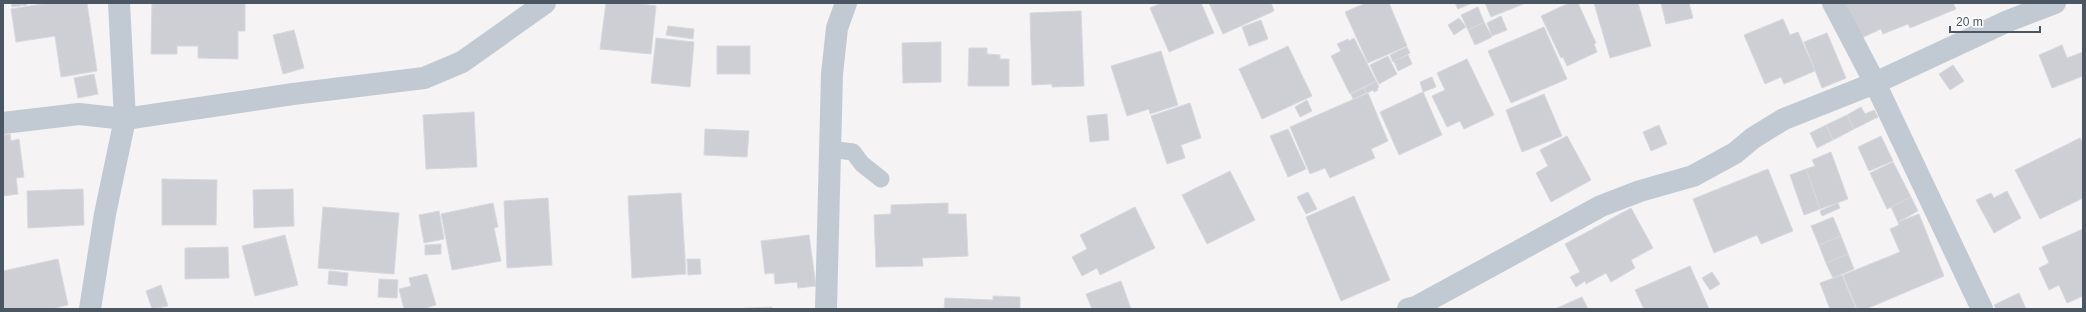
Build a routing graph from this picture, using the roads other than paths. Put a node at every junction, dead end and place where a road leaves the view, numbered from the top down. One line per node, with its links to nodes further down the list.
1 (119, 3): 7 (street)
2 (545, 3): 7 (street)
3 (846, 3): 9 (street)
4 (1833, 3): 6 (street)
5 (2055, 3): 6 (street)
6 (1875, 83): 13 (street); 14 (street)
7 (125, 119): 8 (street); 11 (street)
8 (3, 123)
9 (829, 149): 10 (lane); 12 (street)
10 (881, 179)
11 (90, 309)
12 (826, 309)
13 (1408, 309)
14 (1982, 309)

